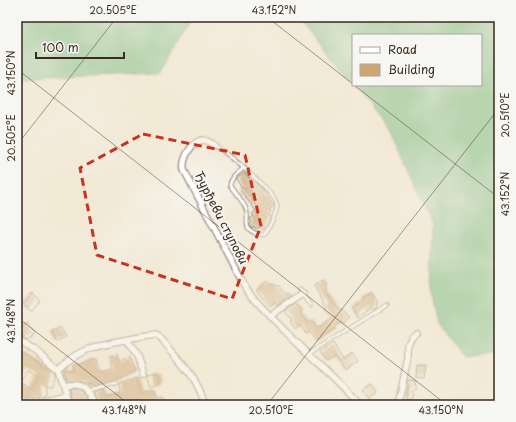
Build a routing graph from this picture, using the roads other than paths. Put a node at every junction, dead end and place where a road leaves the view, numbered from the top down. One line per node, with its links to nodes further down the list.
1 (214, 145): 2 (lane); 6 (street, Ђурђеви ступови)
2 (244, 168): 2 (lane)
3 (301, 292): 4 (lane); 6 (street)
4 (311, 305)
5 (387, 305): 10 (lane)
6 (270, 316): 10 (street, Ђурђеви ступови)
7 (416, 332): 22 (street)
8 (17, 339): 11 (street)
9 (127, 340): 11 (street); 12 (street); 20 (street)
10 (309, 355): 21 (street, Ђурђеви ступови)
11 (58, 369): 14 (street)
12 (143, 374)
13 (116, 384): 15 (lane)
14 (64, 385): 15 (street); 16 (street)
15 (88, 391): 19 (street)
16 (66, 395): 17 (street); 18 (street)
17 (25, 405)
18 (69, 405)
19 (96, 405)
20 (204, 405)
21 (360, 405)
22 (398, 405)

